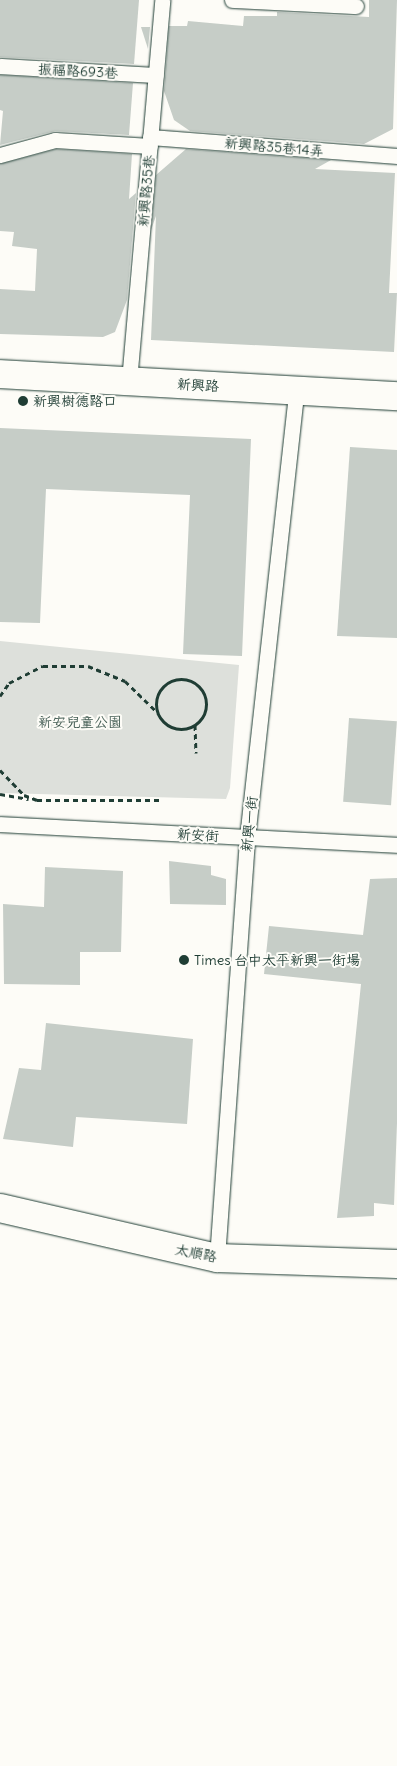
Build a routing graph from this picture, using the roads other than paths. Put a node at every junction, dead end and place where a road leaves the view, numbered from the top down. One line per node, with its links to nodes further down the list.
1 (162, 0): 5 (lane, 新興路35巷)
2 (232, 0): 3 (lane)
3 (356, 6)
4 (0, 66): 5 (lane, 振福路693巷)
5 (156, 75): 6 (lane, 新興路35巷)
6 (150, 141): 7 (lane); 8 (lane, 新興路35巷14弄); 10 (lane, 新興路35巷)
7 (0, 154)
8 (397, 156)
9 (0, 374): 10 (street, 新興路)
10 (130, 381): 11 (street, 新興路)
11 (296, 391): 12 (street, 新興路); 14 (lane, 新興一街)
12 (397, 396)
13 (0, 824): 14 (lane, 新安街)
14 (248, 838): 15 (lane, 新安街); 17 (lane, 新興一街)
15 (397, 845)
16 (0, 1208): 17 (street, 太順路)
17 (217, 1258): 18 (street, 太順路)
18 (397, 1264)

